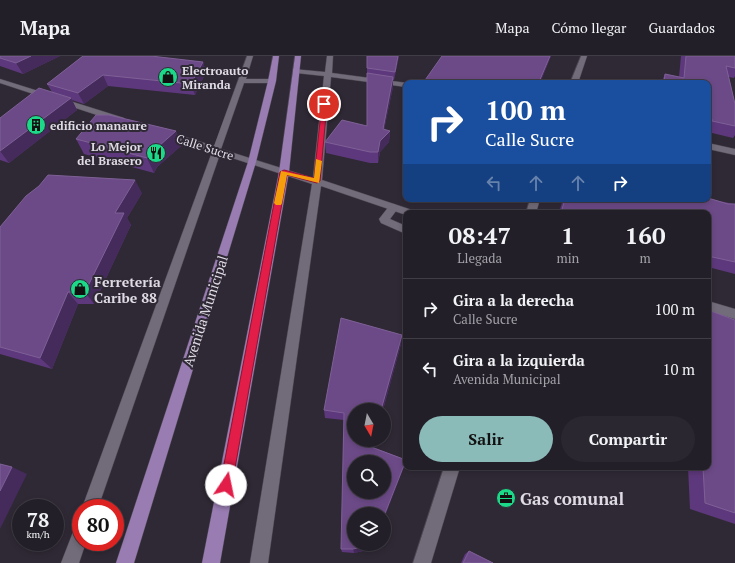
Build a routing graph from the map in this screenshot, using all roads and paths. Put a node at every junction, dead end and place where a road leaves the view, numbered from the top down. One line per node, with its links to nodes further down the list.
1 (250, 56): 10 (street)
2 (276, 56): 11 (highway, Avenida Municipal)
3 (298, 56): 6 (highway)
4 (330, 56): 7 (street)
5 (584, 56): 8 (street)
6 (296, 71): 7 (street); 19 (highway)
7 (327, 74): 12 (street); 20 (street)
8 (575, 80)
9 (0, 81): 13 (street)
10 (241, 81): 11 (street); 16 (street)
11 (272, 81): 18 (highway, Avenida Municipal)
12 (403, 85)
13 (126, 122)
14 (156, 131): 16 (street, Calle Sucre)
15 (711, 147): 17 (street)
16 (216, 150): 18 (street, Calle Sucre); 27 (street)
17 (735, 152)
18 (252, 162): 19 (street, Calle Sucre); 30 (highway, Avenida Municipal)
19 (284, 172): 20 (street, Calle Sucre); 31 (highway)
20 (317, 181): 21 (street, Calle Sucre); 32 (street)
21 (394, 207): 22 (street, Calle Sucre); 23 (street)
22 (403, 210)
23 (403, 229)
24 (711, 307): 25 (street)
25 (735, 314)
26 (451, 470): 33 (street)
27 (93, 499)
28 (74, 551): 29 (street)
29 (70, 563)
30 (125, 563)
31 (211, 563)
32 (259, 563)
33 (422, 563)

